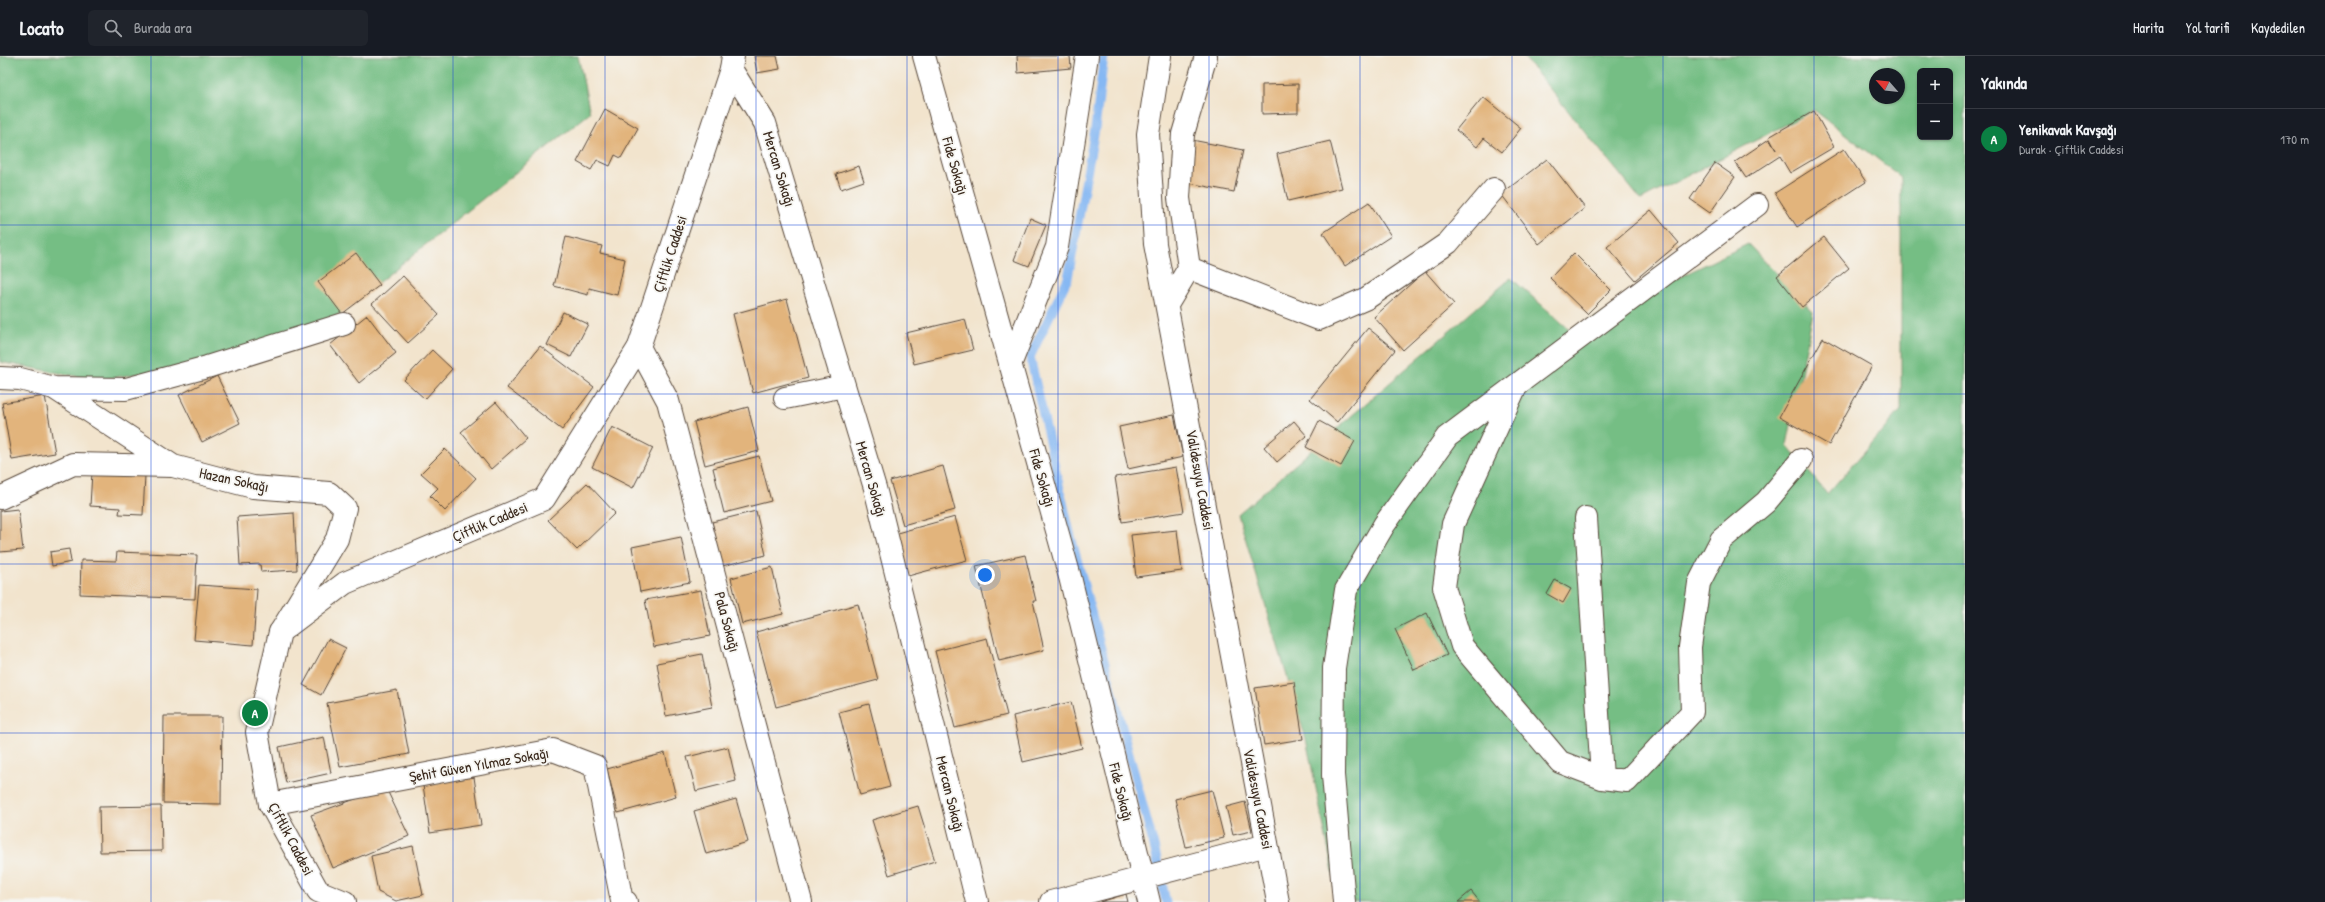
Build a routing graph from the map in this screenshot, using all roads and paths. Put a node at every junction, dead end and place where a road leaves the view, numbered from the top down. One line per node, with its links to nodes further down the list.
1 (924, 56): 12 (street, Fide Sokağı)
2 (1087, 56): 12 (street)
3 (1160, 56): 9 (street, Validesuyu Caddesi)
4 (1206, 56): 8 (street)
5 (732, 62): 11 (street, Çiftlik Caddesi); 14 (street, Mercan Sokağı)
6 (1494, 189): 8 (street)
7 (1757, 205): 15 (street)
8 (1189, 268): 9 (street)
9 (1168, 303): 25 (street, Validesuyu Caddesi)
10 (344, 324): 16 (street)
11 (639, 347): 22 (street, Çiftlik Caddesi); 29 (street, Pala Sokağı)
12 (1010, 365): 26 (street, Fide Sokağı)
13 (0, 378): 16 (street, Hazan Sokağı)
14 (844, 386): 17 (street); 30 (street, Mercan Sokağı)
15 (1516, 386): 23 (street); 34 (street)
16 (54, 388): 19 (street, Hazan Sokağı)
17 (785, 398)
18 (1801, 460): 23 (street)
19 (173, 466): 20 (street); 22 (street, Hazan Sokağı)
20 (0, 498)
21 (1586, 518): 23 (street)
22 (280, 632): 24 (street, Çiftlik Caddesi)
23 (1602, 778)
24 (270, 804): 27 (street, Çiftlik Caddesi); 28 (street, Şehit Güven Yılmaz Sokağı)
25 (1267, 845): 26 (street); 33 (street, Validesuyu Caddesi)
26 (1143, 878): 31 (street); 32 (street, Fide Sokağı)
27 (345, 902)
28 (626, 902)
29 (801, 902)
30 (977, 902)
31 (1051, 902)
32 (1149, 902)
33 (1278, 902)
34 (1344, 902)

